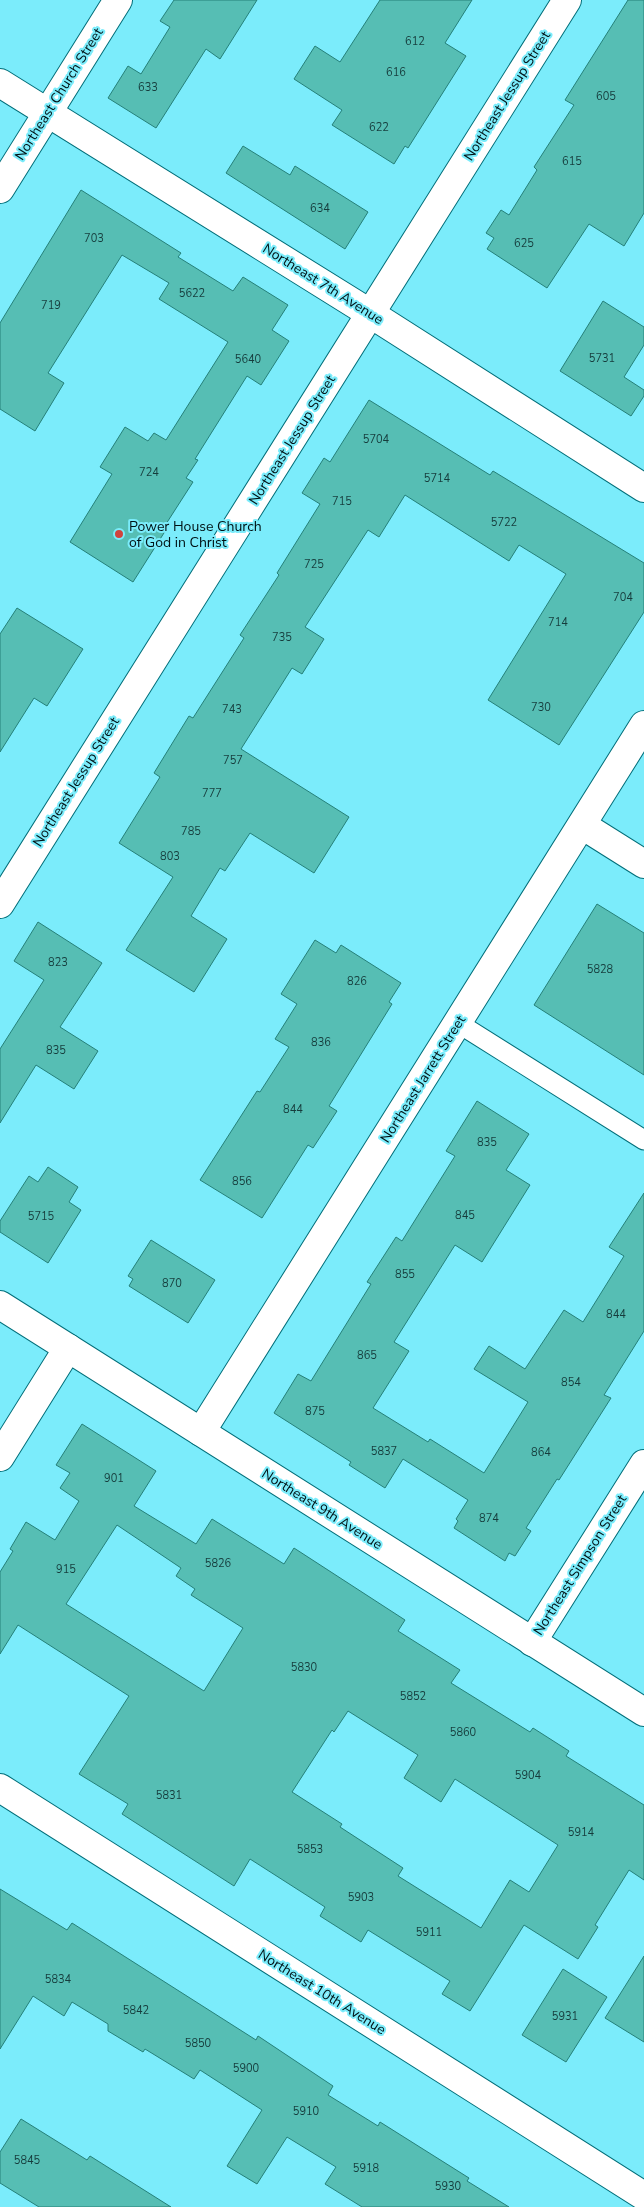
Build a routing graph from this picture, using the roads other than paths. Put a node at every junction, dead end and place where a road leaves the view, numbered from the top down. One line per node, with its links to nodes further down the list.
1 (118, 0): 4 (street, Northeast Church Street)
2 (567, 0): 6 (street, Northeast Jessup Street)
3 (0, 83): 4 (street, Northeast 7th Avenue)
4 (48, 113): 5 (street, Northeast Church Street); 6 (street, Northeast 7th Avenue)
5 (0, 188)
6 (371, 314): 7 (street, Northeast 7th Avenue); 11 (street, Northeast Jessup Street)
7 (644, 488)
8 (644, 725): 9 (street, Northeast Jarrett Street)
9 (582, 825): 10 (street); 12 (street, Northeast Jarrett Street)
10 (644, 864)
11 (0, 904)
12 (458, 1023): 13 (lane); 16 (street, Northeast Jarrett Street)
13 (644, 1140)
14 (0, 1305): 15 (street, Northeast 9th Avenue)
15 (68, 1348): 16 (street, Northeast 9th Avenue); 17 (street)
16 (201, 1432): 19 (street, Northeast 9th Avenue)
17 (0, 1457)
18 (644, 1464): 19 (street, Northeast Simpson Street)
19 (532, 1642): 20 (street, Northeast 9th Avenue)
20 (644, 1712)
21 (0, 1788): 22 (street, Northeast 10th Avenue)
22 (644, 2196)

